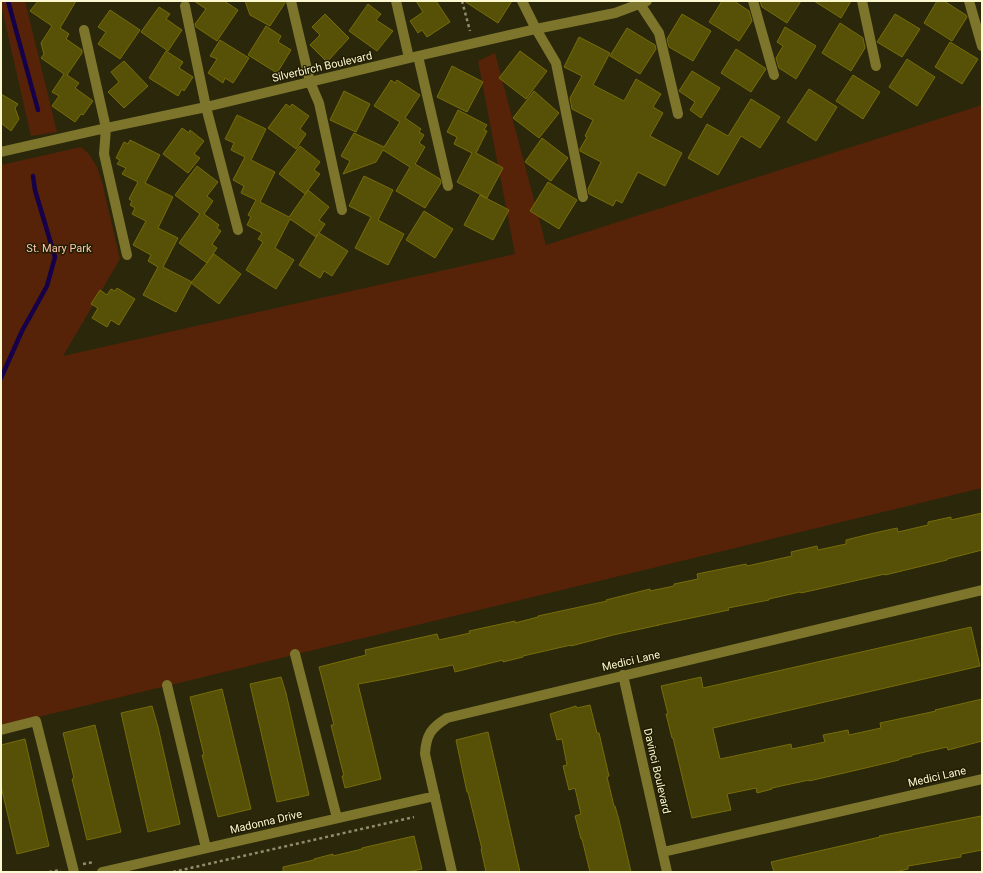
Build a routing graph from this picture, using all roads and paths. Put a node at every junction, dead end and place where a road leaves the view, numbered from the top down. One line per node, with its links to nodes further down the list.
1 (291, 1): 17 (street)
2 (396, 1): 14 (street)
3 (462, 1): 12 (path)
4 (522, 1): 10 (street)
5 (753, 1): 16 (street)
6 (862, 1): 15 (street)
7 (969, 1): 13 (street)
8 (641, 2): 10 (street, Silverbirch Boulevard); 19 (street)
9 (185, 6): 18 (street)
10 (536, 29): 12 (street, Silverbirch Boulevard); 23 (street)
11 (84, 30): 20 (street)
12 (473, 44): 14 (street, Silverbirch Boulevard)
13 (982, 46)
14 (413, 57): 17 (street, Silverbirch Boulevard); 22 (street)
15 (876, 66)
16 (774, 75)
17 (310, 82): 18 (street, Silverbirch Boulevard); 24 (street)
18 (206, 106): 20 (street, Silverbirch Boulevard); 25 (street)
19 (678, 114)
20 (106, 128): 21 (street, Silverbirch Boulevard); 26 (street)
21 (1, 152)
22 (448, 186)
23 (583, 197)
24 (342, 210)
25 (238, 230)
26 (127, 255)
27 (982, 590): 29 (street, Medici Lane)
28 (295, 654): 35 (street)
29 (623, 676): 33 (street, Medici Lane); 37 (street, Davinci Boulevard)
30 (167, 686): 36 (street)
31 (1, 730): 38 (street)
32 (982, 779): 37 (street, Medici Lane)
33 (435, 796): 35 (street, Madonna Drive); 41 (street, Medici Lane)
34 (414, 817): 40 (path)
35 (337, 818): 36 (street, Madonna Drive)
36 (206, 848): 39 (street, Madonna Drive)
37 (663, 852): 42 (street, Davinci Boulevard)
38 (74, 872)
39 (102, 872)
40 (174, 872)
41 (452, 872)
42 (668, 872)

